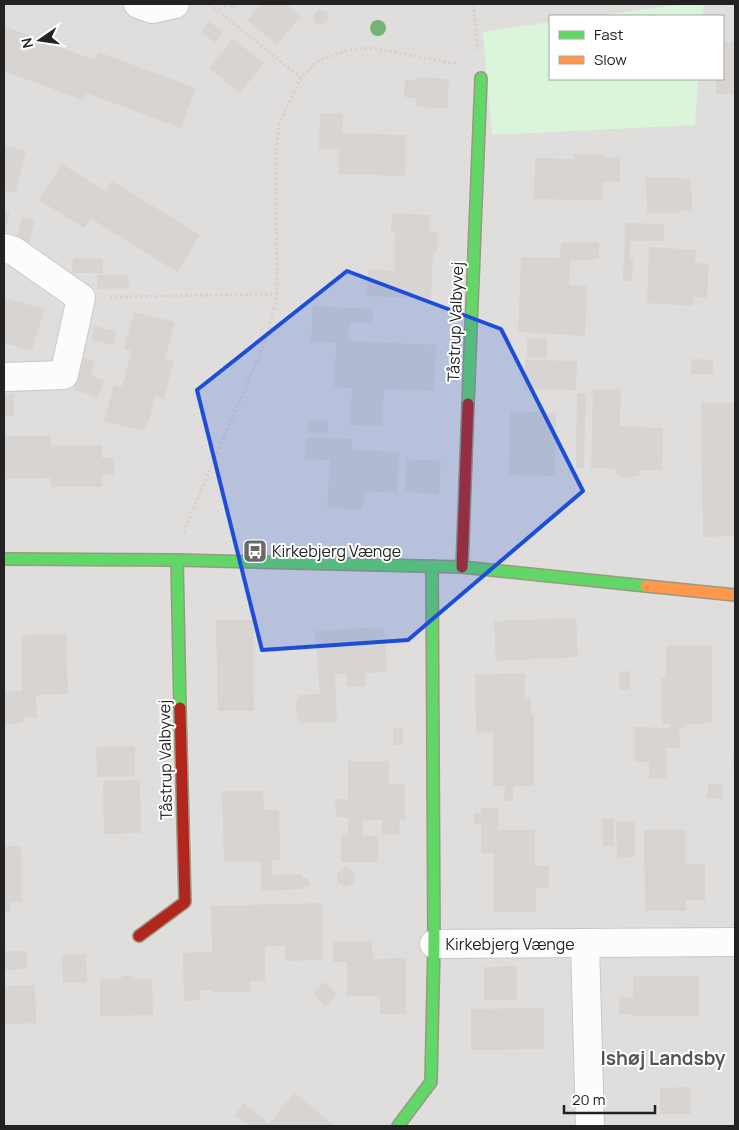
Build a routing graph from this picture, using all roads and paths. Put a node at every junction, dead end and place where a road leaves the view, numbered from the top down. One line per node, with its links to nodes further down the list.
1 (138, 4): 2 (street)
2 (175, 4)
3 (210, 4): 6 (path)
4 (472, 4): 5 (path)
5 (480, 73): 6 (path); 14 (street, Tåstrup Valbyvej)
6 (301, 78): 8 (path)
7 (4, 248): 9 (street)
8 (277, 294): 9 (path); 12 (path)
9 (81, 298): 10 (street)
10 (4, 377)
11 (4, 559): 12 (street)
12 (177, 560): 13 (street); 16 (street, Tåstrup Valbyvej)
13 (432, 566): 14 (street); 18 (street, Kirkebjerg Vænge)
14 (462, 567): 15 (street)
15 (735, 595)
16 (139, 936)
17 (735, 942): 19 (street, Kirkebjerg Vænge)
18 (434, 944): 19 (street, Kirkebjerg Vænge); 20 (street, Kirkebjerg Vænge)
19 (585, 944): 21 (street, Kirkebjerg Vænge)
20 (398, 1126)
21 (590, 1126)

